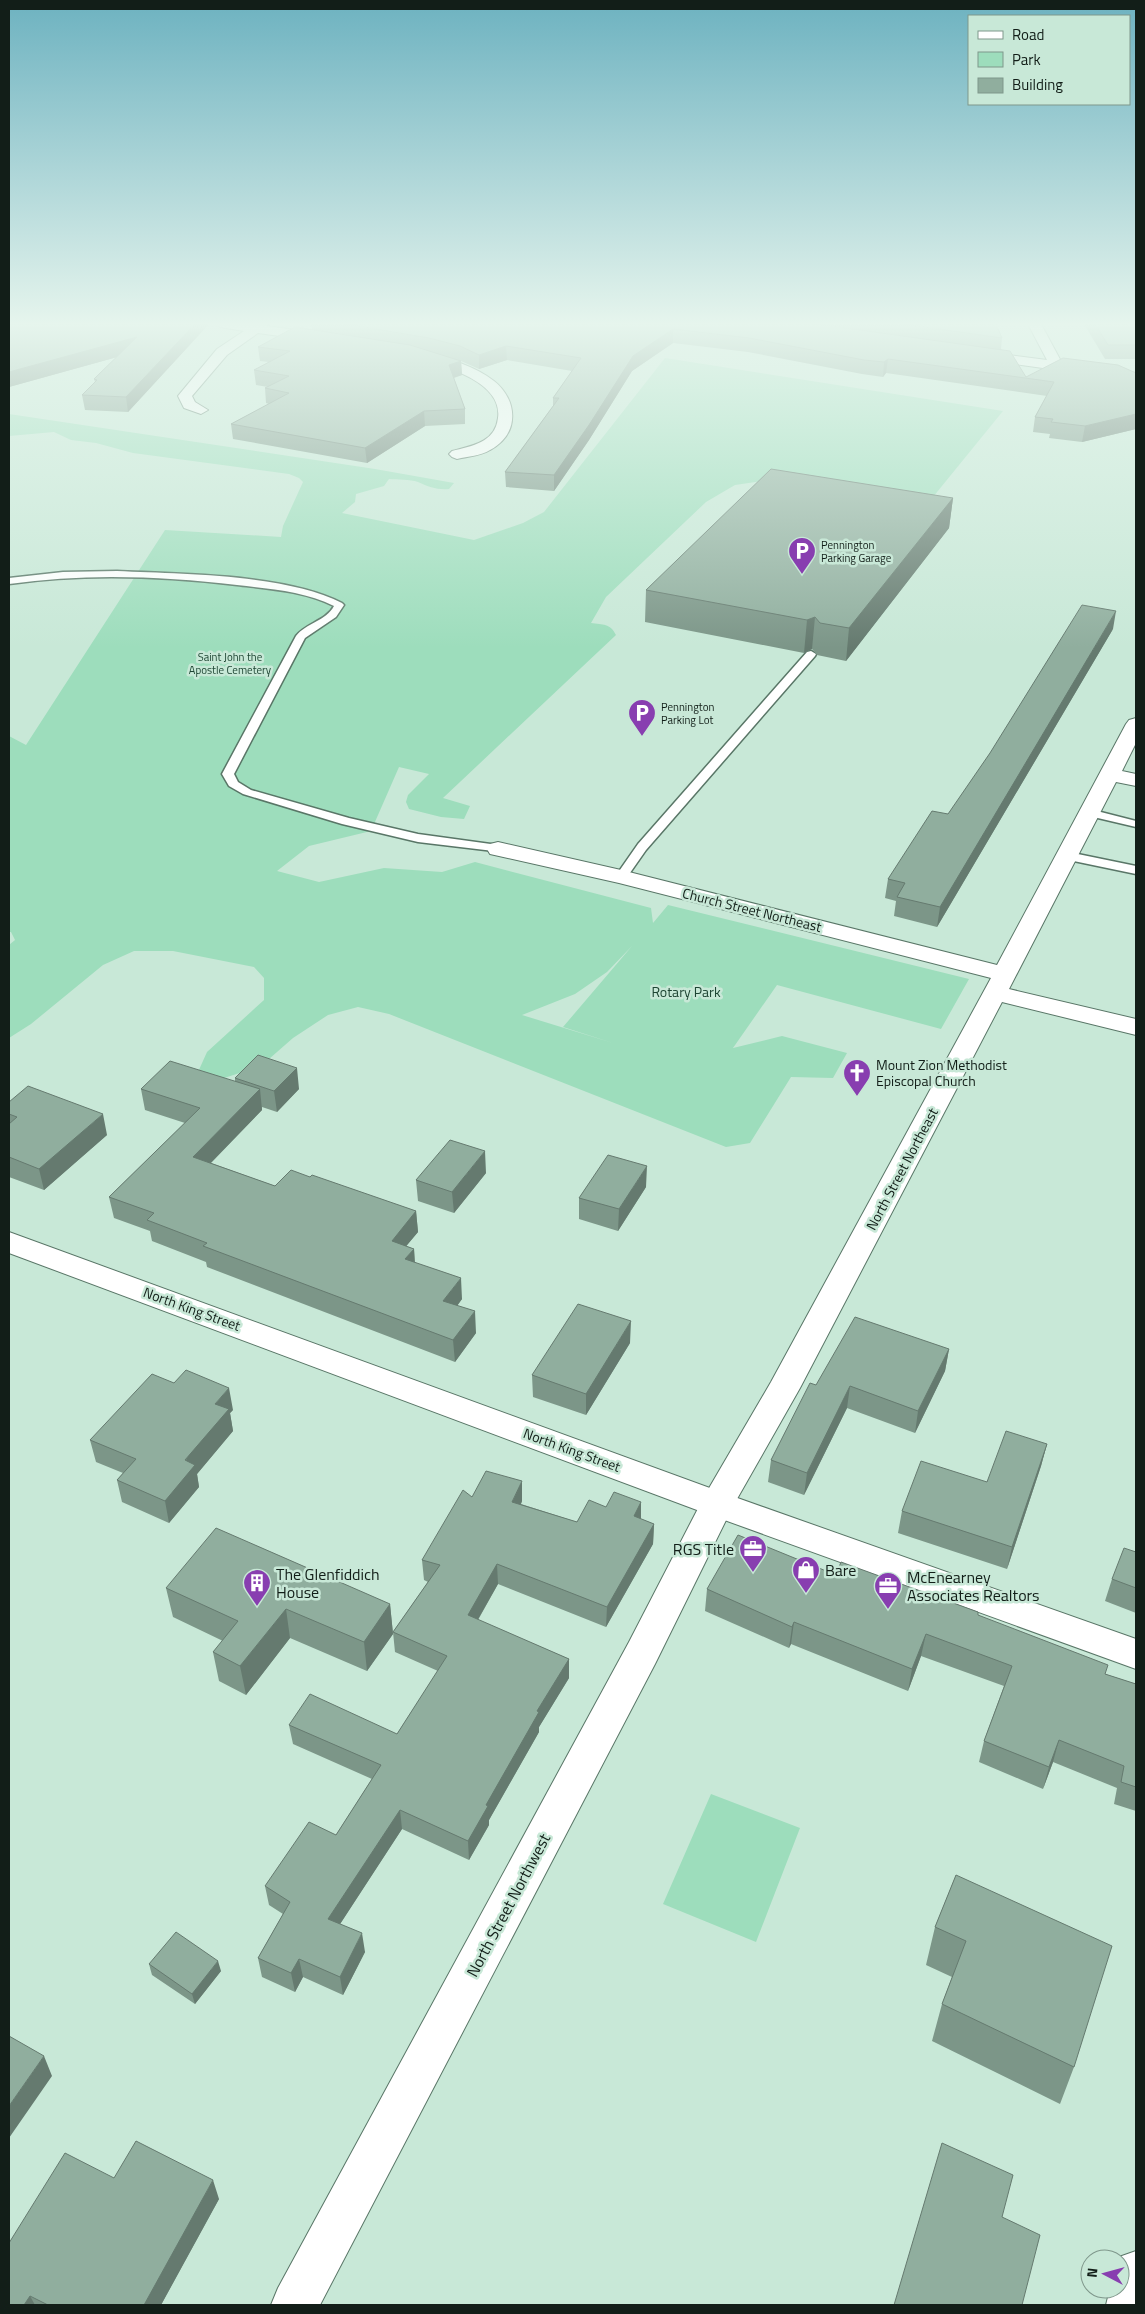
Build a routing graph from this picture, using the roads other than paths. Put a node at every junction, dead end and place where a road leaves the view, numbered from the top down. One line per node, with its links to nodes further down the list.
1 (501, 432): 2 (street)
2 (457, 454)
3 (9, 581): 10 (lane)
4 (811, 654): 13 (lane)
5 (1136, 724): 6 (street, North Street Northeast)
6 (1109, 774): 7 (street); 8 (street, North Street Northeast)
7 (1136, 780)
8 (1089, 813): 9 (lane); 11 (street, North Street Northeast)
9 (1136, 824)
10 (498, 849): 13 (street, Church Street Northeast)
11 (1068, 856): 12 (lane); 14 (street, North Street Northeast)
12 (1136, 870)
13 (621, 877): 14 (street, Church Street Northeast)
14 (1000, 983): 15 (street, Church Street Northeast); 17 (street, North Street Northeast)
15 (1136, 1027)
16 (9, 1242): 17 (street, North King Street)
17 (717, 1504): 18 (street, North King Street); 20 (street, North Street Northwest)
18 (1136, 1654)
19 (1136, 2274): 21 (street)
20 (295, 2305)
21 (1130, 2305)

